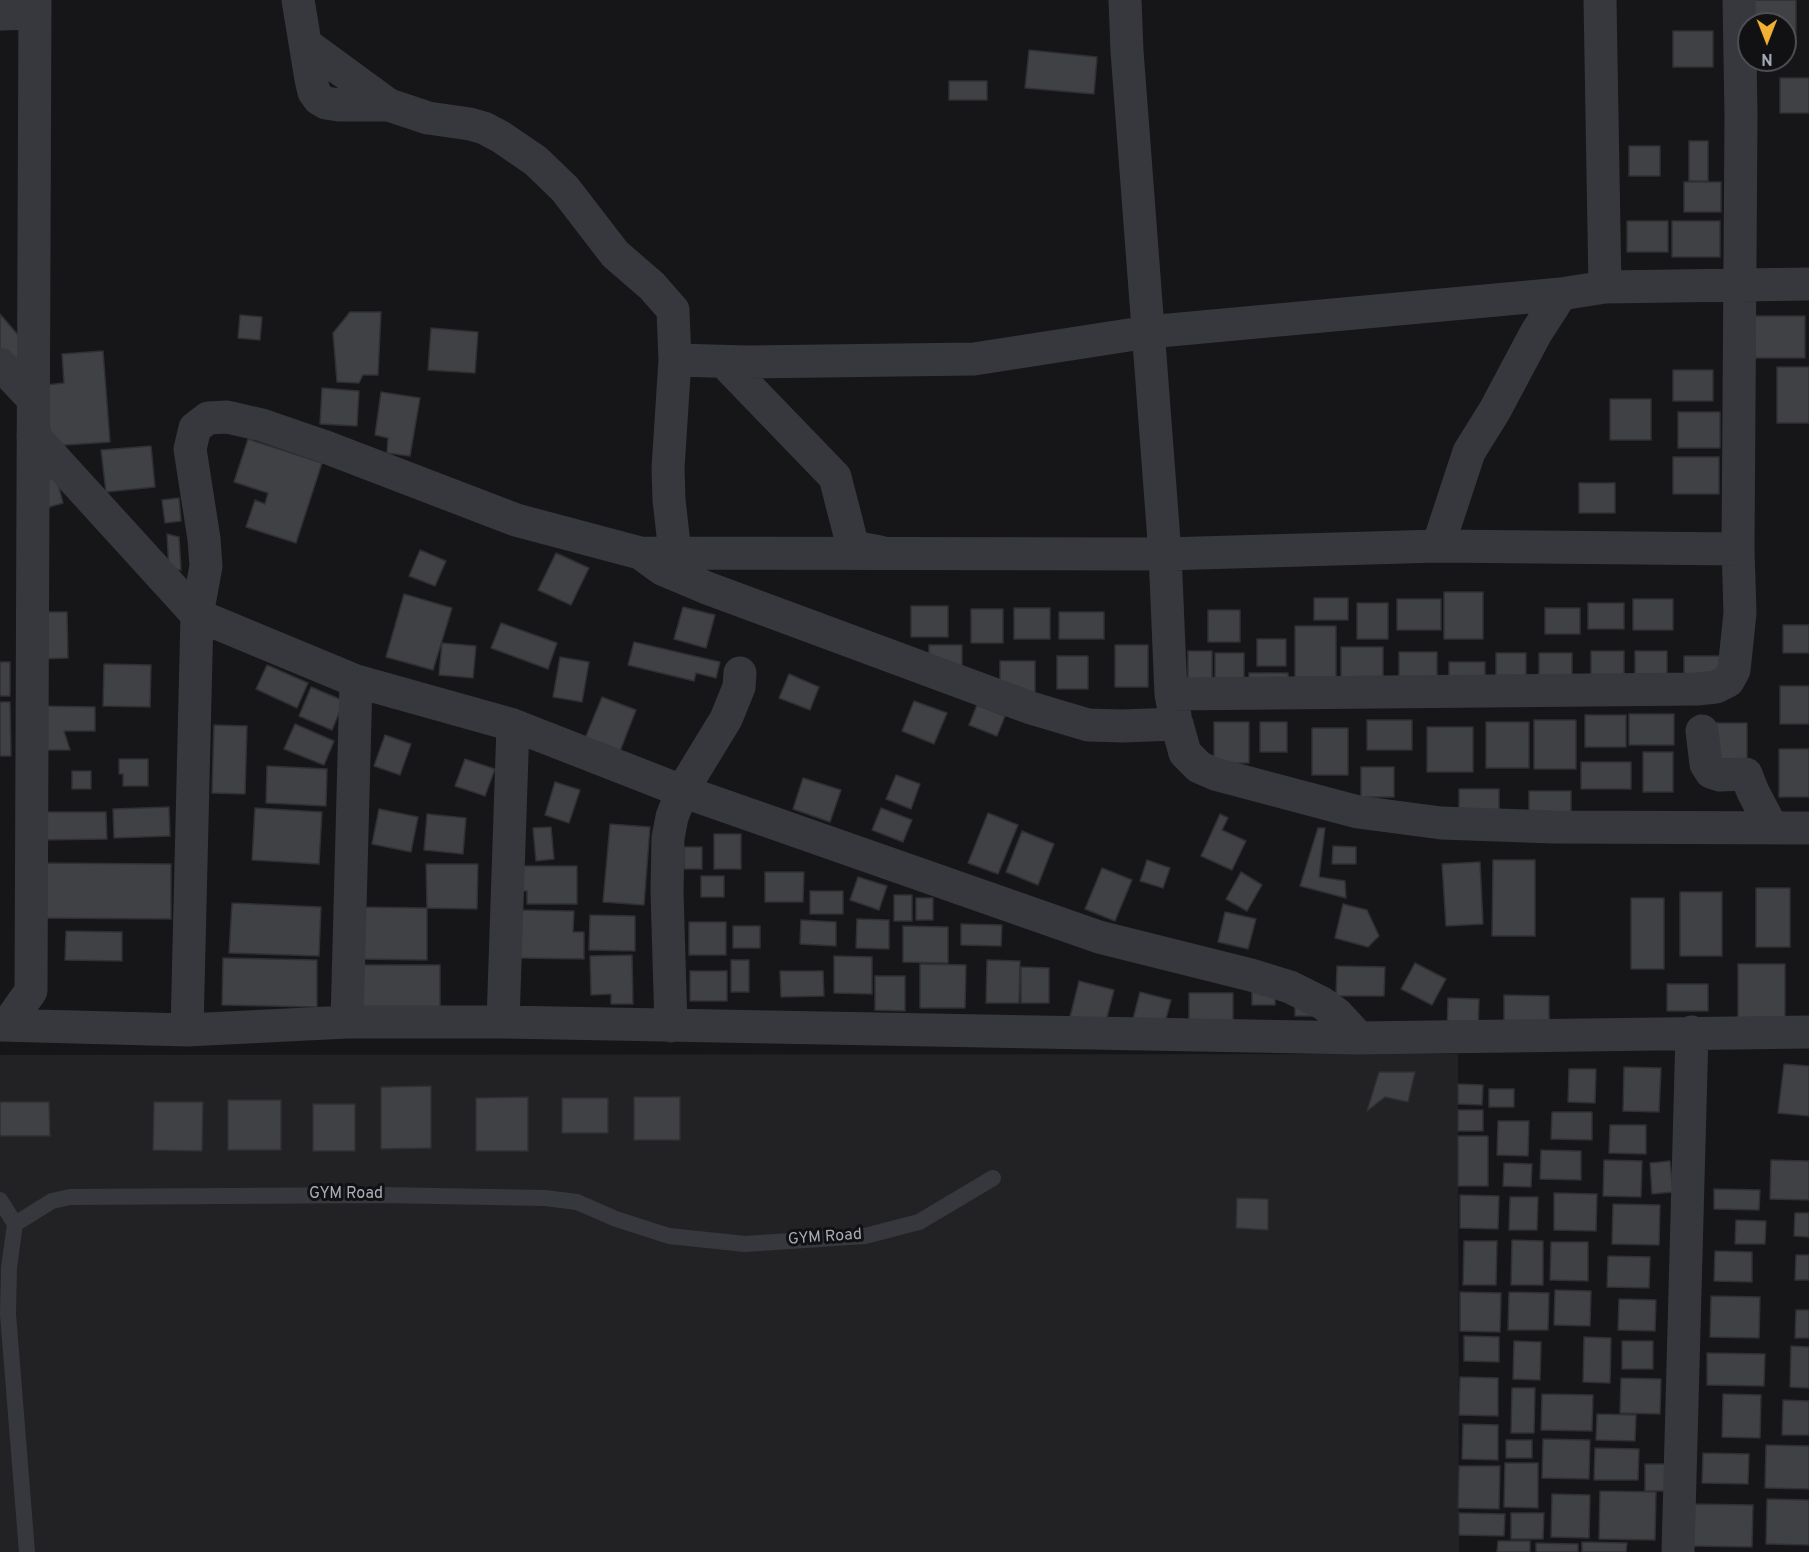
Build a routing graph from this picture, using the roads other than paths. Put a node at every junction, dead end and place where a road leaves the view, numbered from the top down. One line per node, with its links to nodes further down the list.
1 (298, 0): 11 (street)
2 (1125, 0): 12 (street)
3 (1600, 0): 9 (street)
4 (1739, 0): 7 (street)
5 (35, 6): 6 (street); 16 (street)
6 (0, 14)
7 (1740, 284): 8 (street); 9 (street); 19 (street)
8 (1809, 284)
9 (1605, 286): 10 (street)
10 (1561, 294): 12 (street); 18 (street)
11 (672, 309): 13 (street); 14 (street)
12 (1148, 332): 14 (street); 23 (street)
13 (675, 360): 14 (street); 21 (street)
14 (736, 362): 22 (street)
15 (0, 364): 16 (street)
16 (34, 400): 17 (street)
17 (33, 435): 24 (street); 33 (street)
18 (1438, 546): 19 (street); 23 (street)
19 (1738, 549): 27 (street)
20 (640, 553): 21 (street); 24 (street); 27 (street)
21 (675, 553): 22 (street)
22 (889, 554): 23 (street)
23 (1165, 554): 27 (street)
24 (197, 615): 26 (street); 39 (street)
25 (740, 673): 30 (street)
26 (356, 681): 28 (street); 34 (street)
27 (1174, 709): 31 (street)
28 (513, 726): 30 (street); 35 (street)
29 (1702, 731): 31 (street)
30 (682, 791): 37 (street); 42 (street)
31 (1772, 828): 32 (street)
32 (1809, 828)
33 (31, 991): 36 (street); 38 (street)
34 (346, 1022): 35 (street); 39 (street)
35 (503, 1022): 37 (street)
36 (4, 1025): 38 (street)
37 (671, 1026): 42 (street)
38 (56, 1027): 39 (street)
39 (187, 1030)
40 (1692, 1032): 41 (street); 42 (street); 47 (street)
41 (1809, 1032)
42 (1359, 1038)
43 (993, 1178): 45 (lane, GYM Road)
44 (0, 1200): 45 (lane)
45 (15, 1224): 46 (lane)
46 (27, 1552)
47 (1678, 1552)

